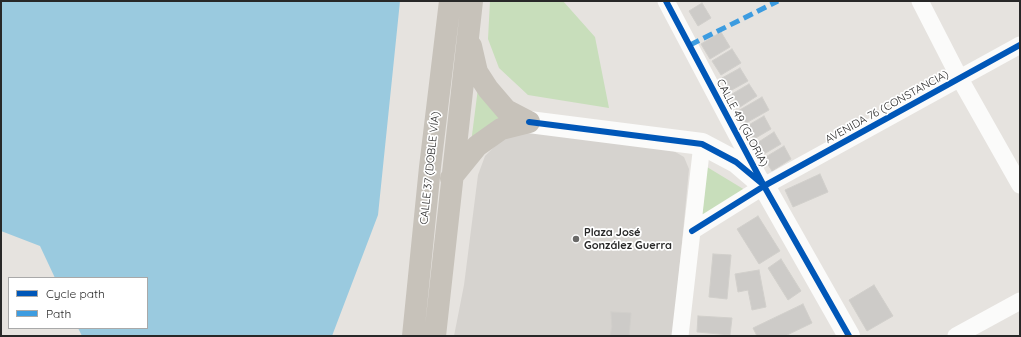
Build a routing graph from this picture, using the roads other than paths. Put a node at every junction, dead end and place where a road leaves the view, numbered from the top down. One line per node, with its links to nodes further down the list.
1 (450, 1): 15 (highway, CALLE 37 (DOBLE VÍA))
2 (472, 1): 5 (highway, CALLE 37 (DOBLE VÍA))
3 (666, 1): 12 (street, CALLE 49 (GLORIA))
4 (920, 1): 7 (street)
5 (468, 32): 8 (highway); 10 (highway, CALLE 37 (DOBLE VÍA))
6 (1020, 45): 7 (street, AVENIDA 76 (CONSTANCIA))
7 (960, 79): 11 (street); 12 (street, AVENIDA 76 (CONSTANCIA))
8 (529, 122): 9 (street); 10 (highway)
9 (702, 144): 12 (street); 13 (street)
10 (451, 178): 16 (highway, CALLE 37 (DOBLE VÍA))
11 (1020, 185)
12 (764, 186): 13 (street, AVENIDA 76 (CONSTANCIA)); 18 (street, CALLE 49 (GLORIA))
13 (692, 230): 17 (street)
14 (1020, 301): 19 (street)
15 (413, 336)
16 (435, 336)
17 (680, 336)
18 (849, 336)
19 (956, 336)

